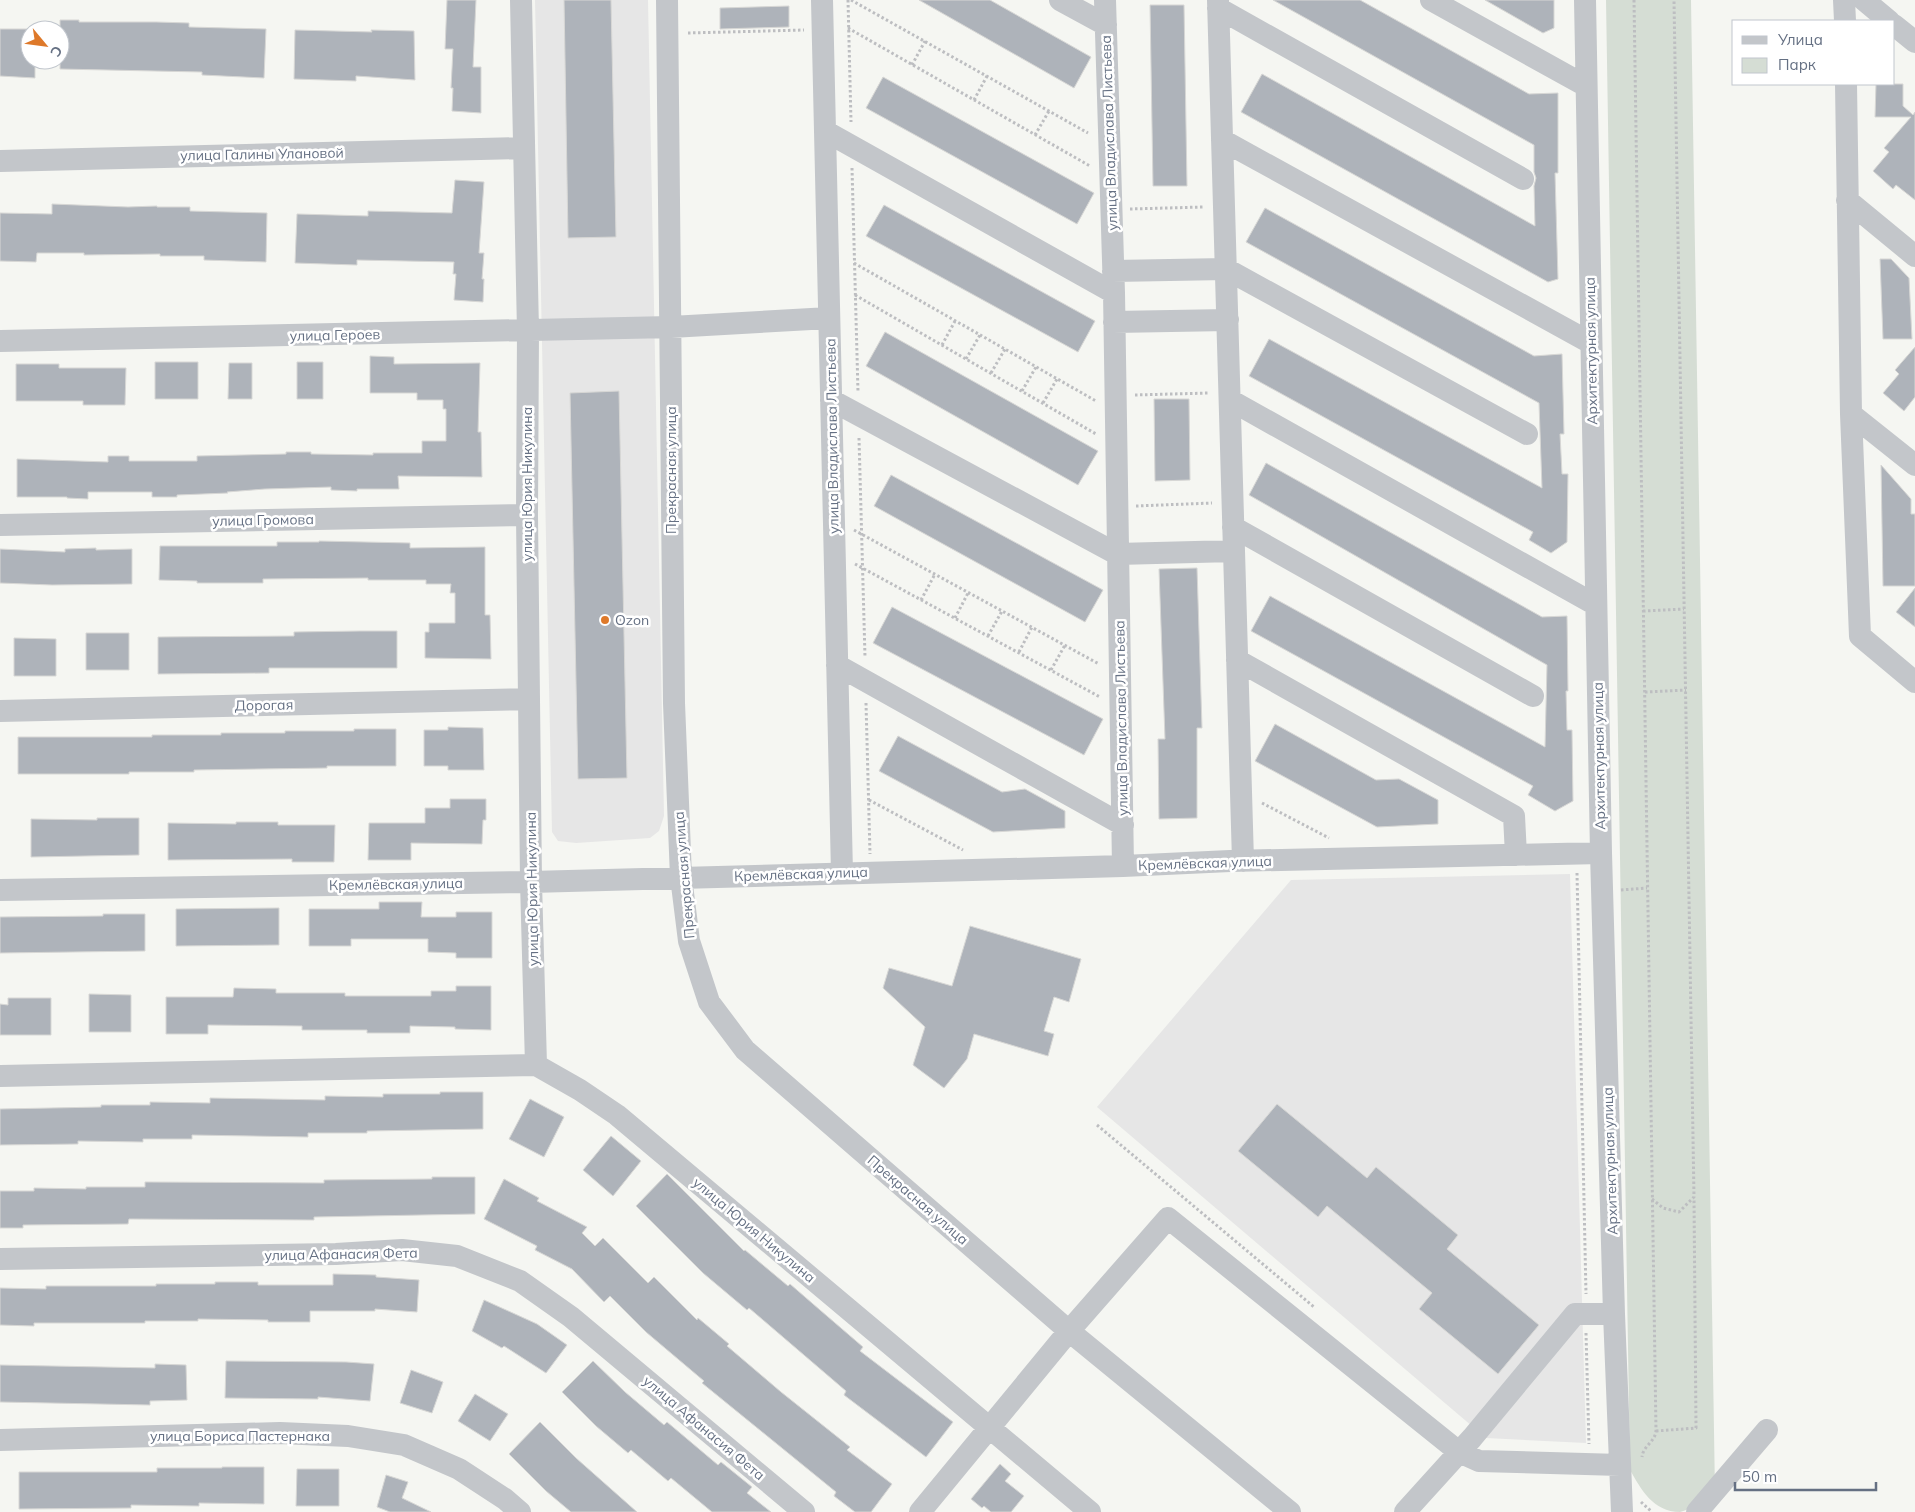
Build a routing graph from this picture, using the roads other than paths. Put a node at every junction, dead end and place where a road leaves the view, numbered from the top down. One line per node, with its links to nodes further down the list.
1 (522, 0): 20 (street, улица Юрия Никулина)
2 (667, 0): 30 (street, Прекрасная улица)
3 (822, 0): 18 (street, улица Владислава Листьева)
4 (1060, 0): 13 (street)
5 (1105, 0): 13 (street, улица Владислава Листьева)
6 (1431, 0): 17 (street)
7 (1585, 0): 17 (street, Архитектурная улица)
8 (1844, 0): 11 (street)
9 (1864, 0): 12 (street)
10 (1218, 4): 19 (street); 22 (street)
11 (1845, 20)
12 (1889, 20)
13 (1106, 25): 26 (street, улица Владислава Листьева)
14 (1895, 26): 15 (street)
15 (1915, 42)
16 (1846, 85): 23 (street)
17 (1586, 86): 33 (street, Архитектурная улица)
18 (825, 131): 26 (street); 27 (street, улица Владислава Листьева)
19 (1222, 140): 25 (street); 33 (street)
20 (524, 148): 21 (street, улица Галины Улановой); 31 (street, улица Юрия Никулина)
21 (0, 161)
22 (1523, 179)
23 (1847, 200): 24 (street); 36 (street)
24 (1915, 256)
25 (1226, 269): 26 (street); 28 (street); 37 (street)
26 (1114, 282): 29 (street, улица Владислава Листьева)
27 (829, 318): 30 (street, улица Героев); 35 (street, улица Владислава Листьева)
28 (1228, 320): 29 (street); 34 (street)
29 (1114, 322): 43 (street, улица Владислава Листьева)
30 (671, 327): 31 (street, улица Героев); 57 (street, Прекрасная улица)
31 (528, 331): 32 (street, улица Героев); 39 (street, улица Юрия Никулина)
32 (0, 342)
33 (1591, 343): 44 (street, Архитектурная улица)
34 (1230, 396): 41 (street); 44 (street)
35 (831, 400): 43 (street); 46 (street, улица Владислава Листьева)
36 (1851, 414): 38 (street); 47 (street)
37 (1527, 434)
38 (1915, 465)
39 (527, 516): 40 (street, улица Громова); 49 (street, улица Юрия Никулина)
40 (0, 525)
41 (1233, 527): 42 (street); 48 (street)
42 (1234, 551): 43 (street); 45 (street)
43 (1118, 554): 51 (street, улица Владислава Листьева)
44 (1596, 605): 52 (street, Архитектурная улица)
45 (1237, 660): 53 (street); 54 (street)
46 (837, 665): 51 (street); 56 (street, улица Владислава Листьева)
47 (1915, 682)
48 (1533, 696)
49 (529, 699): 50 (street, Дорогая); 58 (street, улица Юрия Никулина)
50 (0, 711)
51 (1122, 825): 55 (street, улица Владислава Листьева)
52 (1601, 854): 53 (street, Кремлёвская улица); 63 (street, Архитектурная улица)
53 (1516, 855): 54 (street, Кремлёвская улица)
54 (1243, 861): 55 (street, Кремлёвская улица)
55 (1123, 866): 56 (street, Кремлёвская улица)
56 (842, 873): 57 (street, Кремлёвская улица)
57 (681, 877): 58 (street, Кремлёвская улица); 64 (street, Прекрасная улица)
58 (531, 882): 59 (street, Кремлёвская улица); 60 (street, улица Юрия Никулина)
59 (0, 890)
60 (536, 1065): 61 (street); 65 (street, улица Юрия Никулина)
61 (0, 1076)
62 (0, 1259): 72 (street, улица Афанасия Фета)
63 (1614, 1314): 68 (street); 69 (street, Архитектурная улица)
64 (1069, 1331): 65 (street); 68 (street); 75 (street, Прекрасная улица)
65 (989, 1428): 73 (street); 74 (street, улица Юрия Никулина)
66 (1766, 1430): 77 (street)
67 (0, 1440): 71 (street, улица Бориса Пастернака)
68 (1458, 1452): 69 (street); 76 (street)
69 (1631, 1458): 70 (street, Архитектурная улица)
70 (1630, 1506)
71 (520, 1512)
72 (804, 1512)
73 (920, 1512)
74 (1090, 1512)
75 (1290, 1512)
76 (1405, 1512)
77 (1697, 1512)

